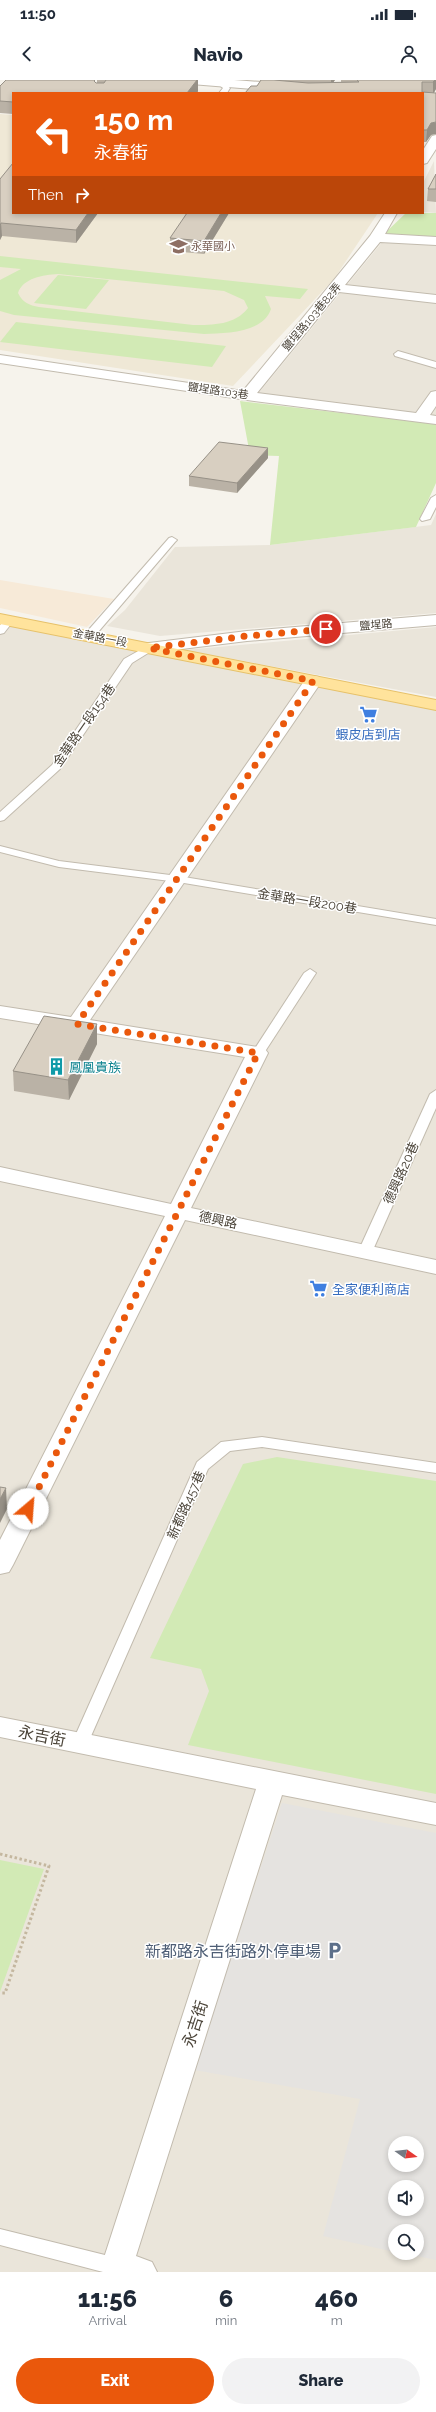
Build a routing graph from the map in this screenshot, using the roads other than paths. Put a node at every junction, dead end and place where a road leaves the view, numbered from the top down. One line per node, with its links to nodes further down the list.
1 (191, 80): 2 (street)
2 (219, 85): 3 (street)
3 (303, 89)
4 (436, 139): 5 (street)
5 (424, 158)
6 (390, 214): 7 (street, 鹽埕路103巷82弄)
7 (376, 238): 8 (street); 9 (street, 鹽埕路103巷82弄)
8 (436, 241)
9 (336, 288): 10 (street); 14 (street, 鹽埕路103巷82弄)
10 (436, 299)
11 (398, 354): 13 (lane)
12 (0, 360): 14 (street, 鹽埕路103巷)
13 (436, 365)
14 (247, 396): 16 (street, 鹽埕路103巷)
15 (436, 396): 16 (street)
16 (420, 418): 17 (street, 鹽埕路103巷)
17 (436, 420)
18 (436, 498): 19 (lane)
19 (425, 519)
20 (172, 540): 23 (lane)
21 (436, 620): 24 (street, 鹽埕路)
22 (3, 623): 23 (main road, 金華路一段)
23 (89, 636): 24 (main road, 金華路一段)
24 (149, 648): 25 (main road, 金華路一段); 27 (lane, 金華路一段154巷)
25 (313, 681): 26 (main road, 金華路一段); 29 (street)
26 (436, 705)
27 (0, 818)
28 (0, 849): 29 (lane)
29 (178, 879): 30 (lane, 金華路一段200巷); 33 (street)
30 (436, 922)
31 (310, 972): 34 (lane)
32 (0, 1012): 33 (street)
33 (77, 1024): 34 (street)
34 (258, 1053): 37 (street)
35 (436, 1094): 38 (lane, 德興路20巷)
36 (0, 1174): 37 (street, 德興路)
37 (178, 1212): 38 (street, 德興路); 41 (street)
38 (365, 1252): 39 (street, 德興路)
39 (436, 1267)
40 (436, 1468): 43 (lane, 新都路457巷)
41 (0, 1565)
42 (0, 1727): 43 (street, 永吉街)
43 (80, 1743): 44 (street, 永吉街)
44 (272, 1782): 45 (street, 永吉街); 47 (street, 永吉街)
45 (436, 1814)
46 (0, 2237): 47 (lane)
47 (129, 2269)

